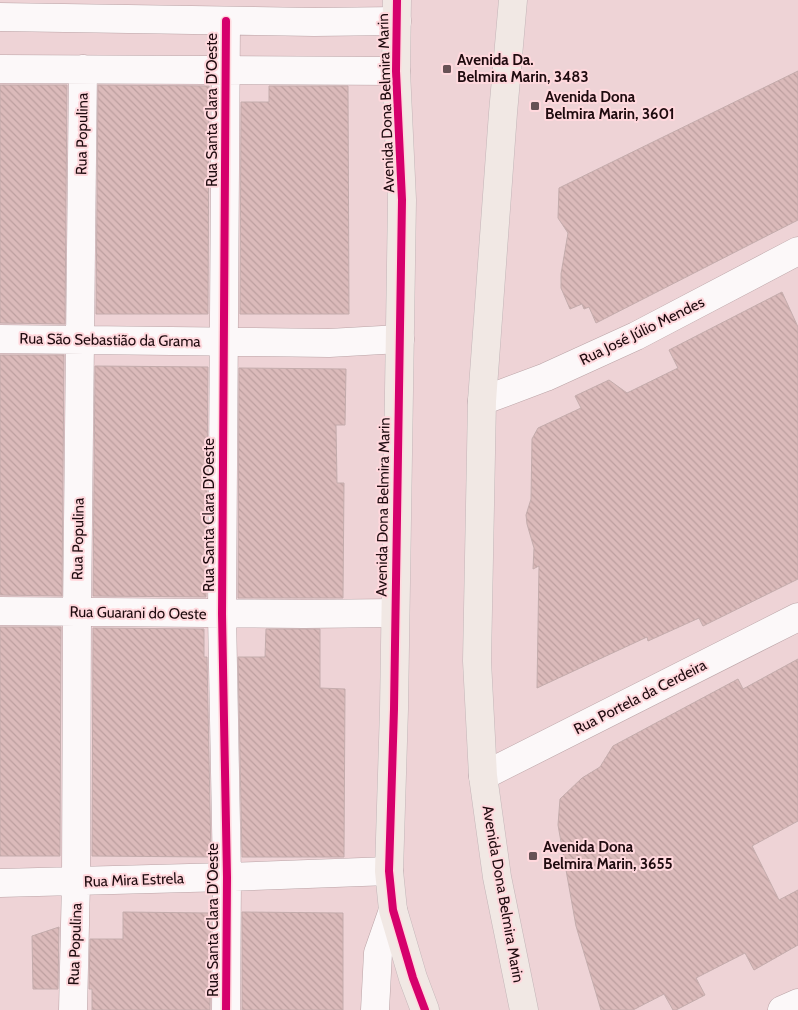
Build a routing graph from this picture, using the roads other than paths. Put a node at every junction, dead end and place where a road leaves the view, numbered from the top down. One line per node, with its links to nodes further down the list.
1 (519, 2): 14 (main road, Avenida Dona Belmira Marin)
2 (397, 10): 4 (street); 8 (main road, Avenida Dona Belmira Marin)
3 (0, 16): 4 (street)
4 (226, 21): 7 (street, Rua Santa Clara D'Oeste)
5 (0, 69): 6 (street)
6 (83, 69): 7 (street); 12 (street, Rua Populina)
7 (225, 70): 8 (street); 13 (street, Rua Santa Clara D'Oeste)
8 (396, 71): 11 (main road, Avenida Dona Belmira Marin)
9 (798, 251): 14 (street, Rua José Júlio Mendes)
10 (0, 339): 12 (street, Rua São Sebastião da Grama)
11 (400, 339): 13 (street, Rua São Sebastião da Grama); 17 (main road, Avenida Dona Belmira Marin)
12 (80, 340): 13 (street, Rua São Sebastião da Grama); 16 (street, Rua Populina)
13 (224, 342): 18 (street, Rua Santa Clara D'Oeste)
14 (482, 401): 20 (main road, Avenida Dona Belmira Marin)
15 (0, 611): 16 (street, Rua Guarani do Oeste)
16 (77, 612): 18 (street, Rua Guarani do Oeste); 24 (street, Rua Populina)
17 (395, 613): 18 (street, Rua Guarani do Oeste); 21 (main road, Avenida Dona Belmira Marin)
18 (222, 614): 22 (street, Rua Santa Clara D'Oeste)
19 (798, 617): 20 (street, Rua Portela da Cerdeira)
20 (483, 776): 31 (main road, Avenida Dona Belmira Marin)
21 (389, 871): 22 (street, Rua Mira Estrela); 25 (main road, Avenida Dona Belmira Marin)
22 (227, 877): 24 (street, Rua Mira Estrela); 28 (street, Rua Santa Clara D'Oeste)
23 (0, 882): 24 (street, Rua Mira Estrela)
24 (76, 882): 27 (street, Rua Populina)
25 (393, 910): 29 (street); 30 (main road, Avenida Dona Belmira Marin)
26 (798, 1003): 32 (street)
27 (72, 1010)
28 (226, 1010)
29 (375, 1010)
30 (425, 1010)
31 (524, 1010)
32 (782, 1010)

